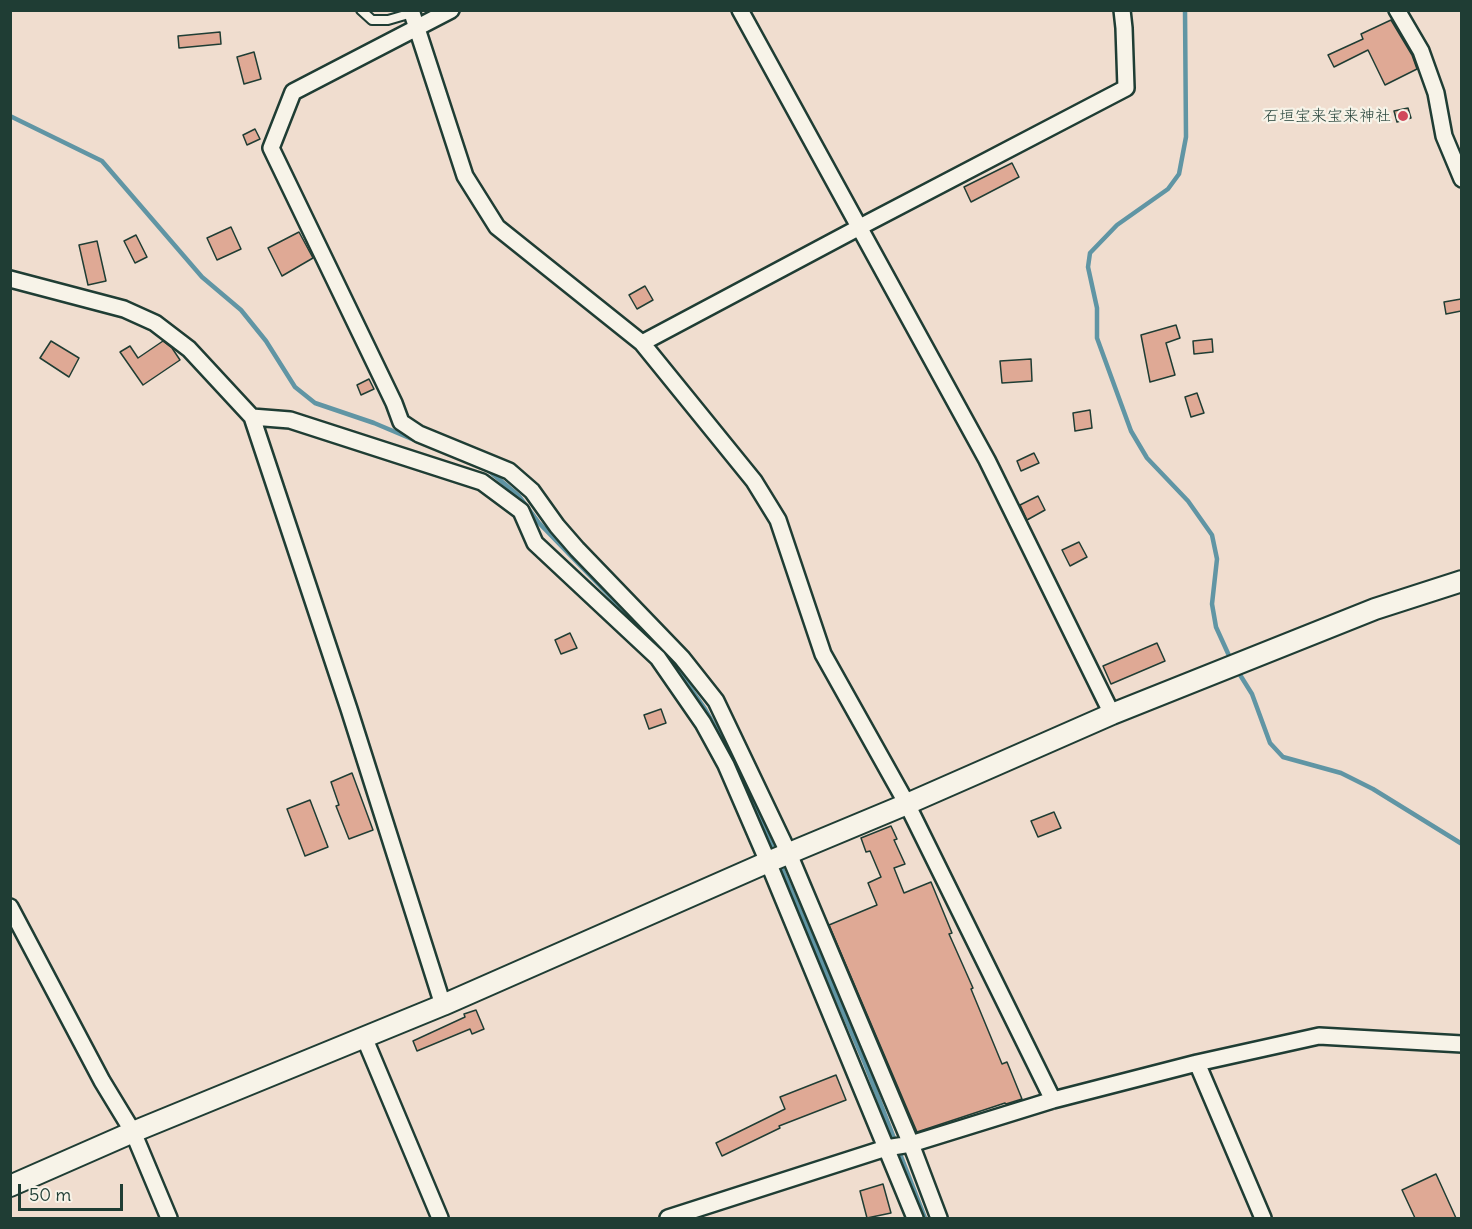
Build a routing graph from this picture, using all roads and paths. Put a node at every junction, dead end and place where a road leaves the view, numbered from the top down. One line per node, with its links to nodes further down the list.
1 (361, 10): 6 (lane)
2 (451, 10): 7 (street)
3 (740, 10): 9 (street)
4 (1122, 10): 9 (street)
5 (1397, 10): 8 (street)
6 (412, 12): 7 (street)
7 (418, 29): 11 (street); 16 (street)
8 (1461, 179)
9 (858, 228): 11 (street); 14 (street)
10 (10, 279): 12 (street)
11 (642, 343): 15 (street)
12 (252, 417): 17 (street); 19 (street)
13 (1461, 581): 14 (street)
14 (1112, 714): 15 (street)
15 (907, 804): 16 (street); 23 (street)
16 (789, 854): 17 (street); 25 (street)
17 (768, 862): 19 (street); 26 (street)
18 (10, 907): 24 (street)
19 (443, 1005): 20 (street)
20 (364, 1037): 24 (street); 29 (street)
21 (1461, 1044): 22 (street)
22 (1197, 1063): 23 (street); 33 (street)
23 (1053, 1100): 25 (street)
24 (134, 1132): 27 (street); 28 (street)
25 (911, 1144): 26 (street); 32 (street)
26 (886, 1148): 30 (street); 31 (street)
27 (10, 1186)
28 (170, 1218)
29 (440, 1218)
30 (668, 1218)
31 (915, 1218)
32 (939, 1218)
33 (1263, 1218)

